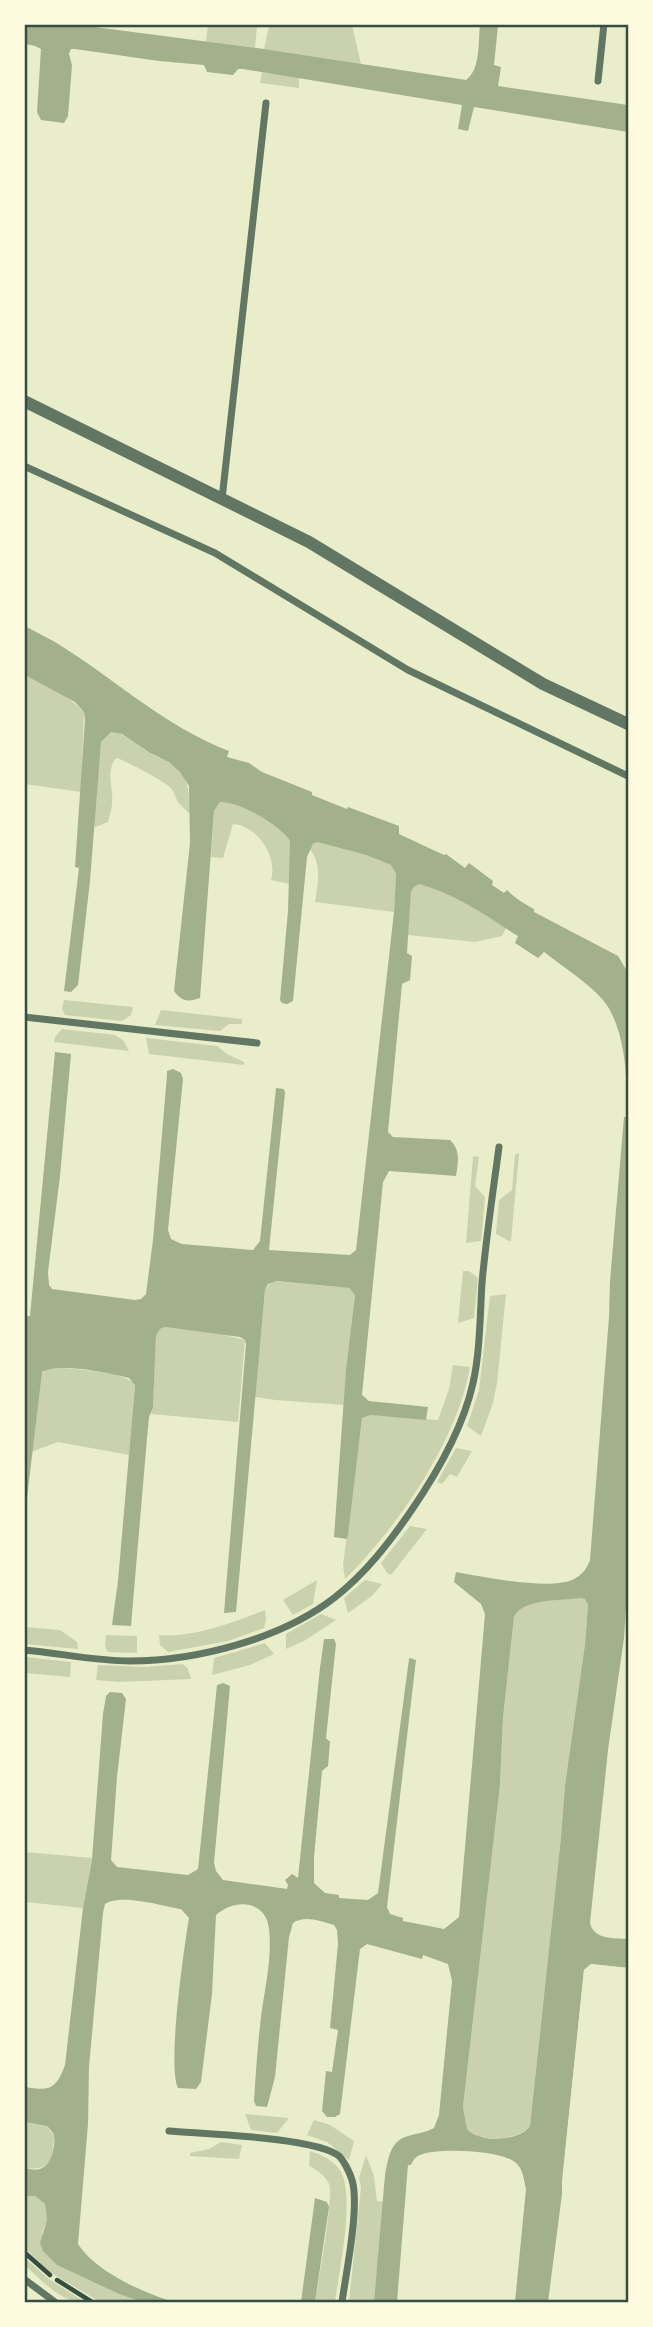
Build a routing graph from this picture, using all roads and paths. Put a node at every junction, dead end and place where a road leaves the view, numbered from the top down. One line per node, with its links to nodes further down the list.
1 (604, 24): 2 (street)
2 (598, 81)
3 (266, 103): 6 (street)
4 (24, 401): 6 (street)
5 (24, 466): 8 (street)
6 (222, 499): 7 (street)
7 (628, 724)
8 (628, 776)
9 (24, 1017): 10 (street)
10 (257, 1043)
11 (499, 1147): 12 (street)
12 (24, 1650)
13 (169, 2131): 18 (street)
14 (24, 2252): 17 (path)
15 (24, 2279): 16 (street)
16 (55, 2302)
17 (92, 2302)
18 (342, 2302)

